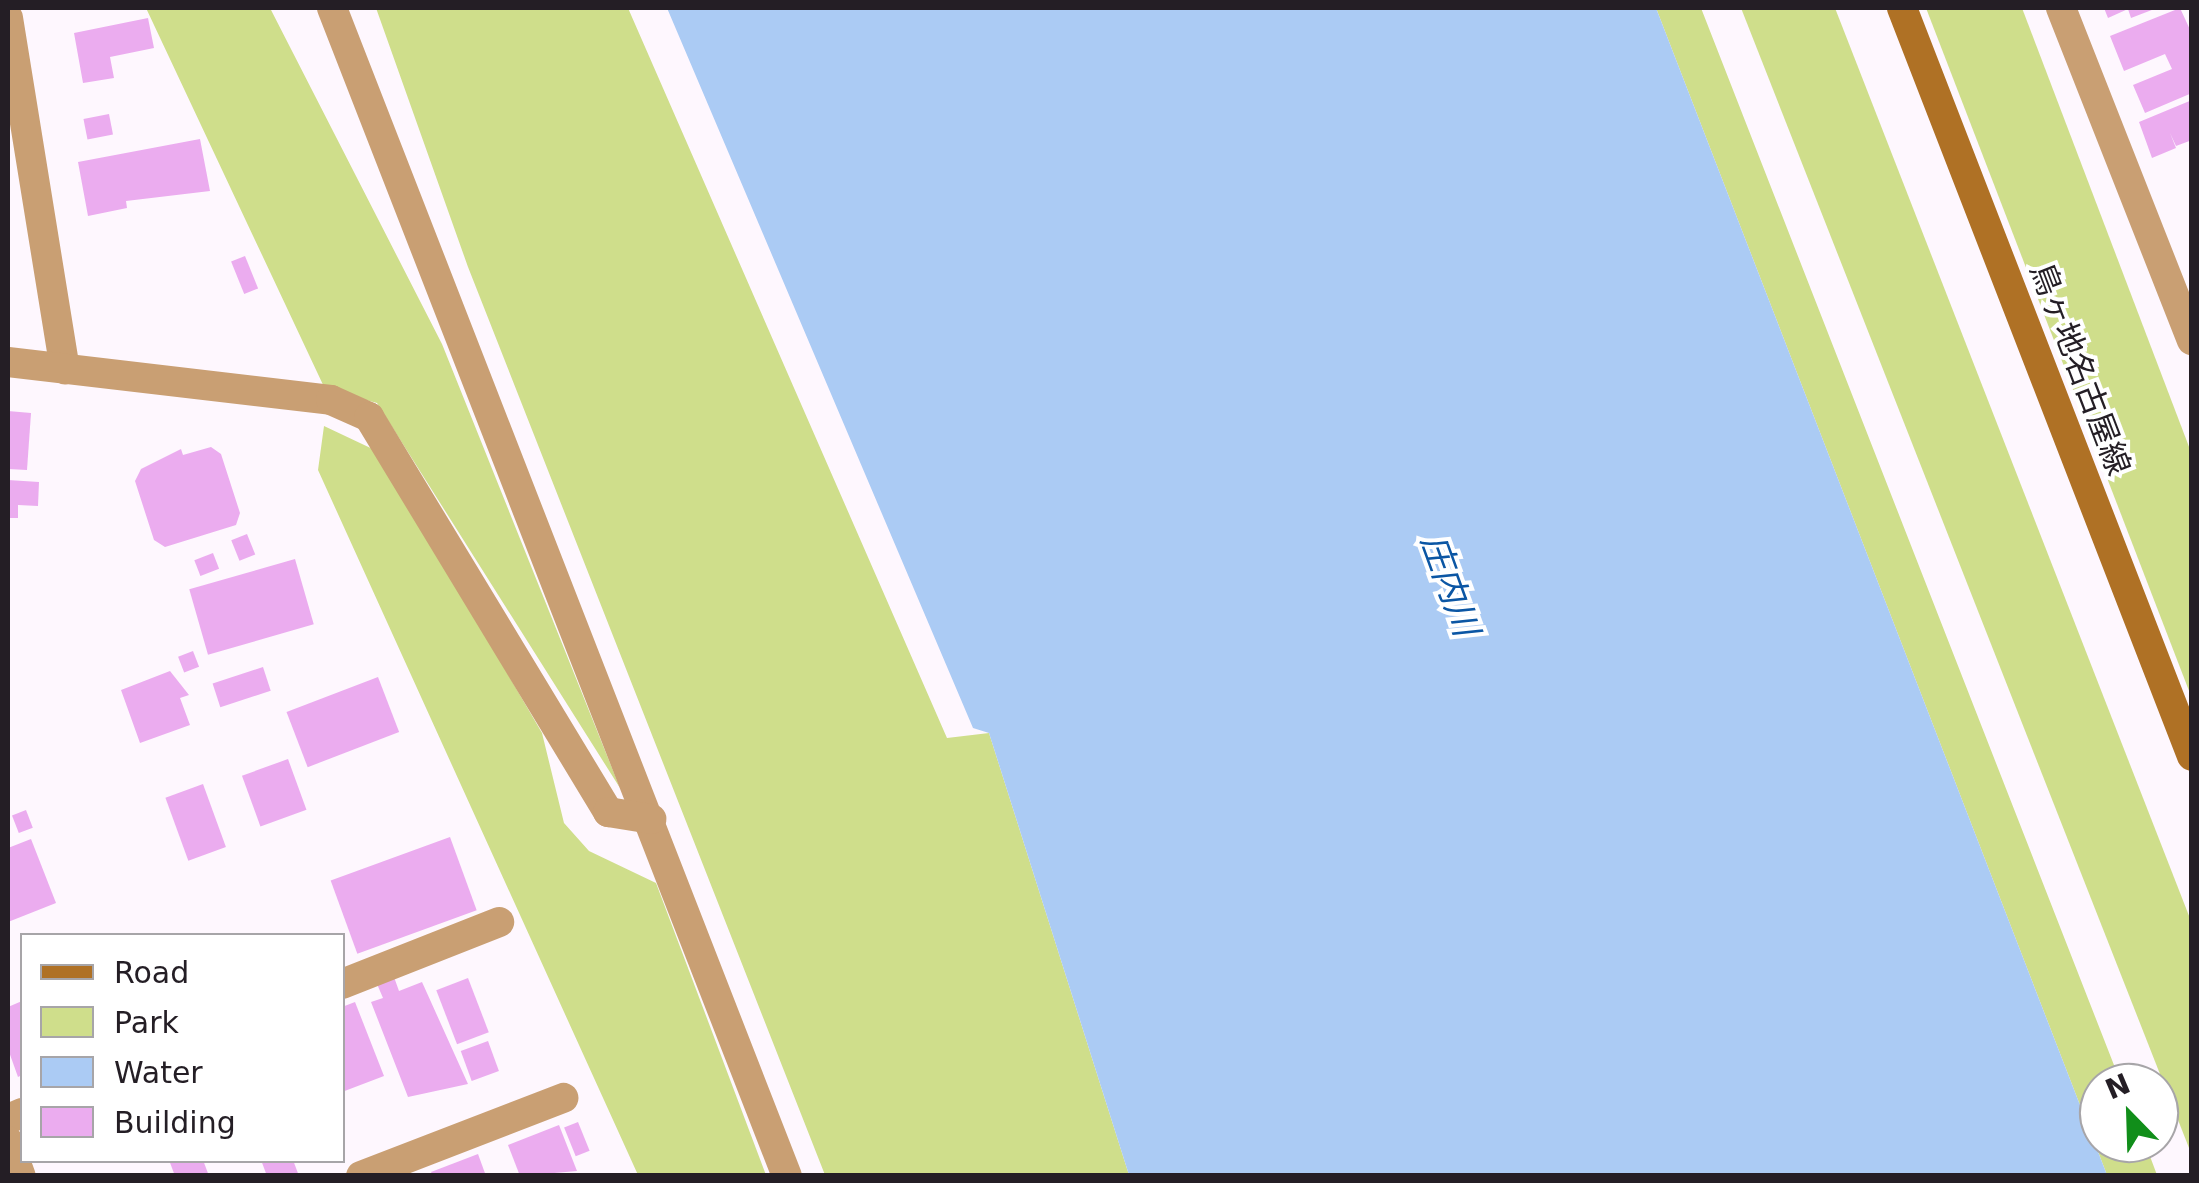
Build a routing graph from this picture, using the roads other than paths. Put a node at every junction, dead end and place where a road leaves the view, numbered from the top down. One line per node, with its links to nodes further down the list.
1 (314, 8): 6 (street)
2 (332, 8): 6 (street)
3 (1902, 8): 10 (main road, 鳥ヶ地名古屋線)
4 (2061, 8): 7 (street)
5 (8, 18): 9 (street)
6 (347, 43): 11 (street)
7 (2189, 326)
8 (8, 362): 9 (street)
9 (66, 369): 11 (street)
10 (2192, 756)
11 (651, 819): 18 (street)
12 (498, 922): 13 (street)
13 (345, 983)
14 (563, 1098): 17 (street)
15 (8, 1141): 16 (street)
16 (20, 1176)
17 (360, 1176)
18 (787, 1176)

